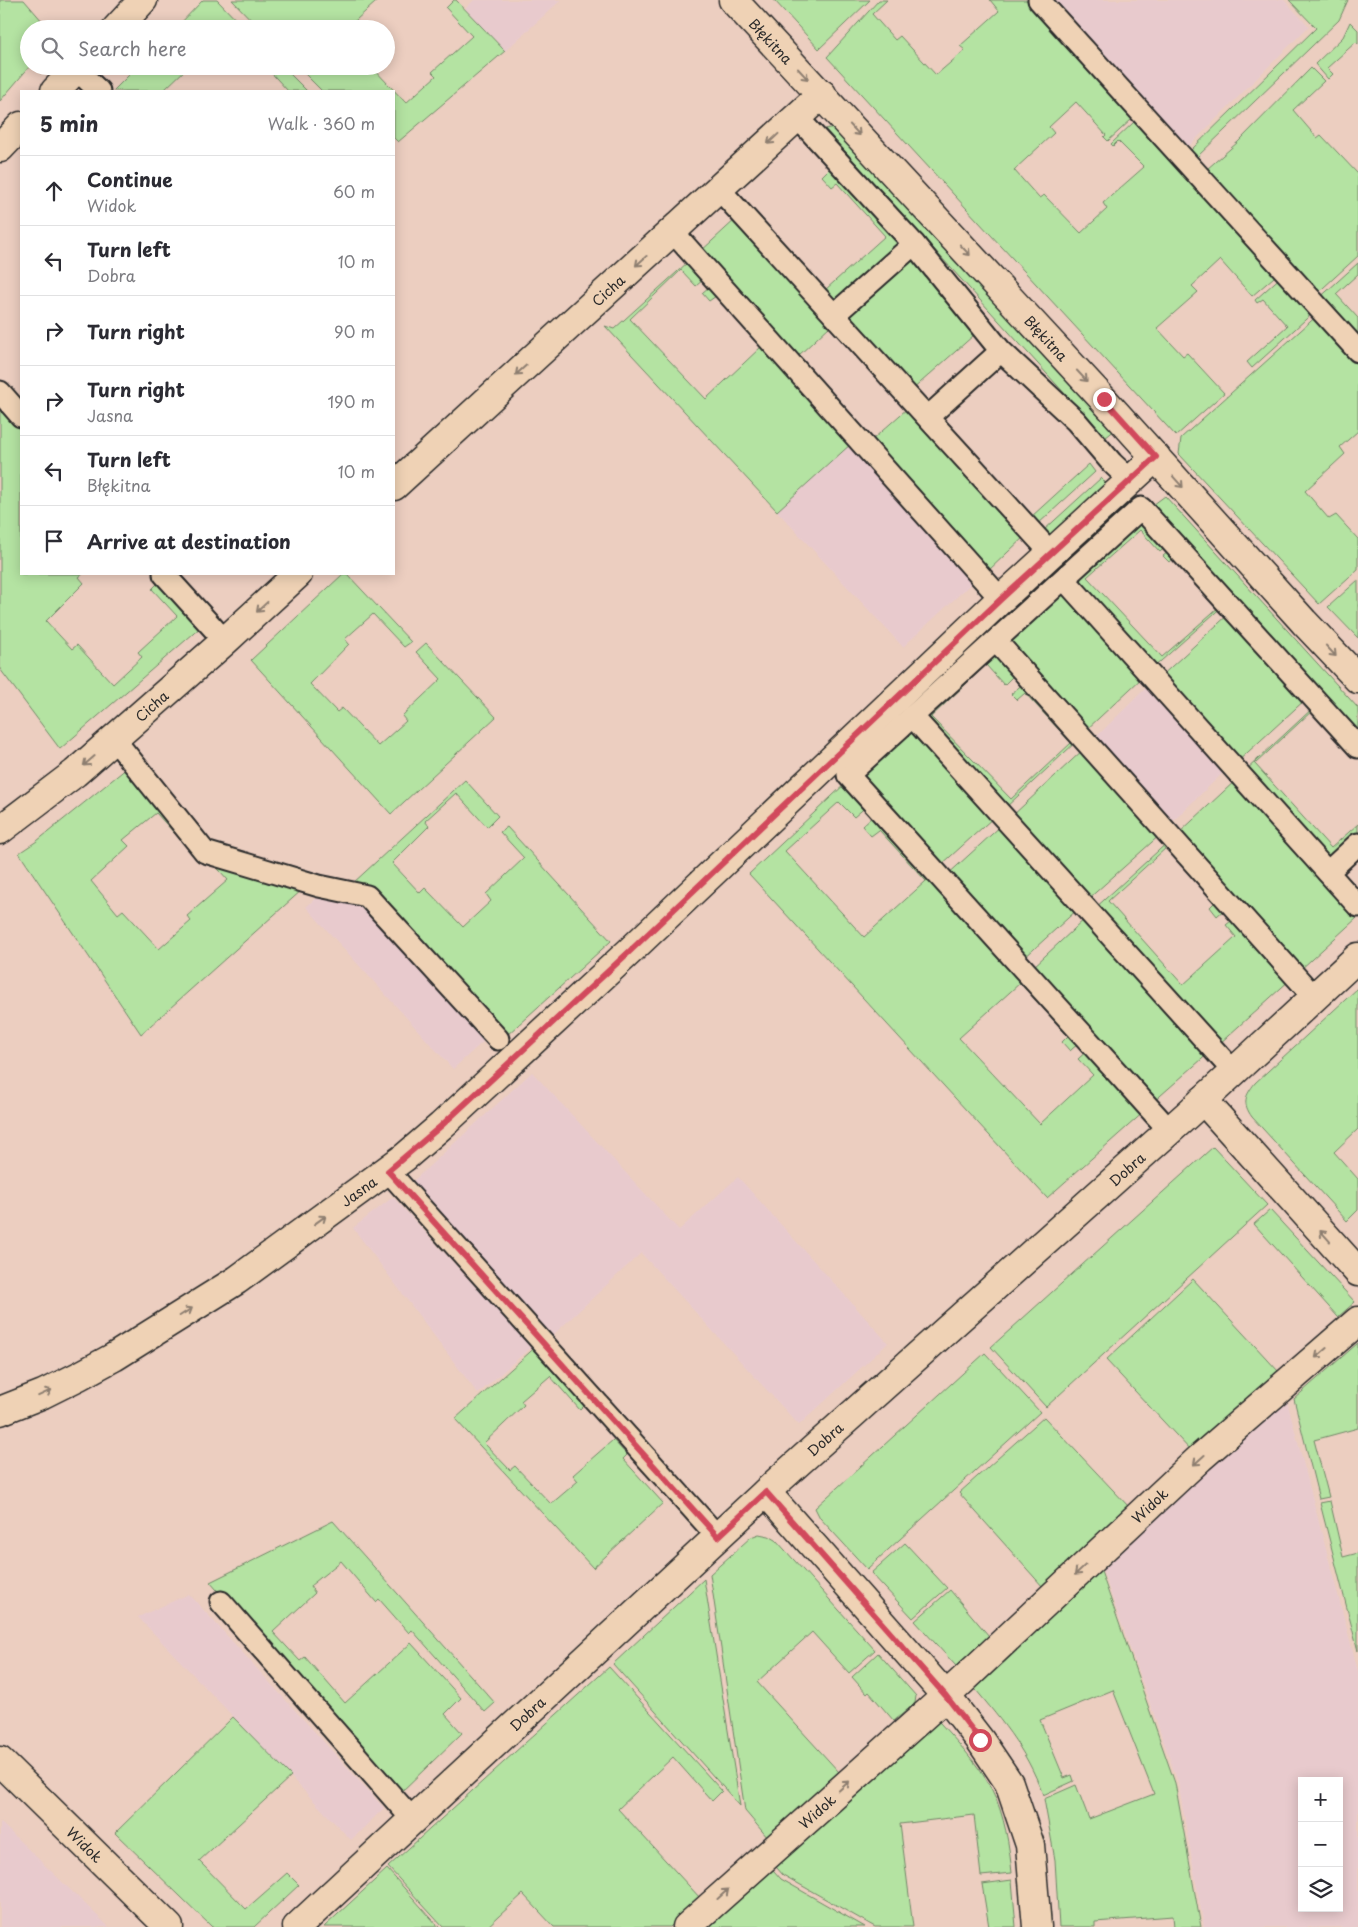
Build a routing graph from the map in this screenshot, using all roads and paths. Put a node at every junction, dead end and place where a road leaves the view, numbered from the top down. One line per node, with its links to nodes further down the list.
1 (143, 0): 4 (street)
2 (733, 0): 9 (street, Błękitna, one-way to 9)
3 (1039, 0): 18 (lane)
4 (124, 20)
5 (71, 75): 7 (street)
6 (84, 75): 8 (lane)
7 (56, 90)
8 (98, 90)
9 (822, 94): 10 (street, Cicha); 22 (street, Błękitna, one-way to 22)
10 (797, 117): 13 (street, Cicha, one-way to 13); 15 (lane)
11 (20, 127): 12 (street)
12 (0, 148)
13 (720, 189): 14 (street, Cicha); 16 (lane)
14 (673, 232): 24 (street, Cicha, one-way to 24); 29 (lane)
15 (914, 244): 16 (lane); 17 (lane)
16 (834, 315): 21 (lane)
17 (1000, 351): 21 (lane); 23 (lane)
18 (1358, 351)
19 (0, 392): 20 (lane)
20 (20, 415)
21 (928, 417): 25 (lane)
22 (1156, 457): 23 (street, Jasna); 32 (street, Błękitna, one-way to 32)
23 (1130, 480): 25 (street, Jasna)
24 (395, 485)
25 (1051, 553): 29 (street, Jasna)
26 (165, 575): 30 (lane)
27 (297, 575): 30 (street, Cicha, one-way to 30)
28 (1064, 578): 31 (lane); 35 (lane); 38 (lane)
29 (1001, 599): 46 (street, Jasna)
30 (225, 641): 34 (street, Cicha)
31 (996, 641): 33 (lane); 41 (lane)
32 (1358, 680)
33 (912, 716): 43 (lane); 45 (lane)
34 (114, 739): 36 (street, Cicha, one-way to 36); 42 (lane)
35 (1358, 747)
36 (0, 830)
37 (1358, 844): 38 (lane)
38 (1328, 872): 39 (lane)
39 (1358, 906)
40 (1358, 957): 41 (street, Dobra)
41 (1315, 998): 43 (street, Dobra)
42 (498, 1039)
43 (1234, 1072): 44 (street, Dobra)
44 (1204, 1100): 45 (street, Dobra); 47 (street, one-way to 44)
45 (1170, 1131): 50 (street, Dobra)
46 (388, 1171): 49 (street, Jasna, one-way to 46); 51 (lane)
47 (1358, 1272)
48 (1358, 1321): 53 (street, Widok, one-way to 53)
49 (0, 1411)
50 (766, 1492): 51 (street, Dobra); 53 (street)
51 (718, 1537): 55 (street, Dobra)
52 (221, 1602): 55 (lane)
53 (946, 1696): 58 (street, Widok, one-way to 53); 59 (street)
54 (0, 1761): 56 (street, Widok)
55 (413, 1820): 57 (street, Dobra)
56 (170, 1927)
57 (297, 1927)
58 (687, 1927)
59 (1037, 1927)

